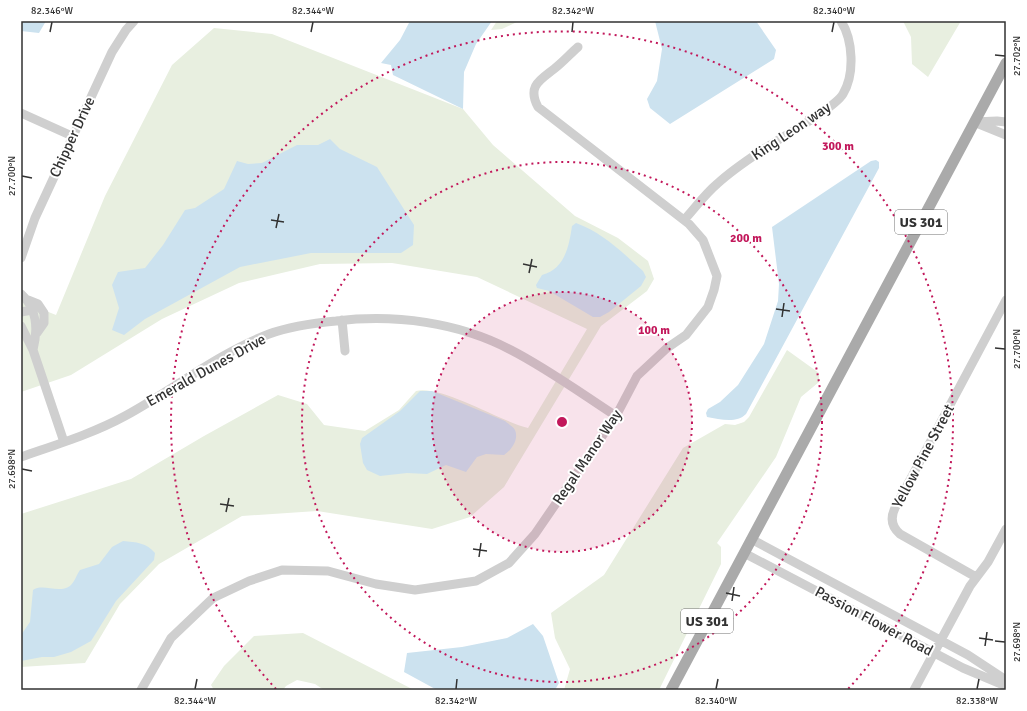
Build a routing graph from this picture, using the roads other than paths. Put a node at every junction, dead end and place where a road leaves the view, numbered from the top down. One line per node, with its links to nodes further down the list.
1 (134, 21): 9 (street, Chipper Drive)
2 (841, 21): 10 (street, King Leon way)
3 (578, 47): 10 (street, Regal Manor Way)
4 (1006, 63): 6 (main road, US 301)
5 (21, 113): 9 (street)
6 (974, 122): 7 (street); 8 (street); 25 (main road, US 301)
7 (1006, 122)
8 (1006, 135)
9 (72, 136): 11 (street, Chipper Drive)
10 (684, 220): 21 (street, Regal Manor Way)
11 (21, 258)
12 (24, 297): 14 (street); 18 (street)
13 (1006, 300): 27 (street, Yellow Pine Street)
14 (32, 310): 15 (street); 18 (street)
15 (21, 312)
16 (342, 320): 20 (street); 21 (street, Emerald Dunes Drive); 22 (street, Emerald Dunes Drive)
17 (21, 326): 19 (street)
18 (37, 333): 19 (street)
19 (34, 350): 22 (street)
20 (345, 351)
21 (616, 416): 32 (street, Regal Manor Way)
22 (64, 442): 23 (street, Emerald Dunes Drive)
23 (21, 457)
24 (1006, 529): 27 (street)
25 (751, 539): 26 (main road, US 301); 28 (street, Passion Flower Road)
26 (744, 553): 29 (street, Passion Flower Road); 33 (main road, US 301)
27 (976, 577): 28 (street)
28 (941, 640): 29 (street); 30 (street, Passion Flower Road)
29 (934, 653): 31 (street, Passion Flower Road); 34 (street)
30 (1006, 680)
31 (1006, 686)
32 (141, 690)
33 (670, 690)
34 (914, 690)

